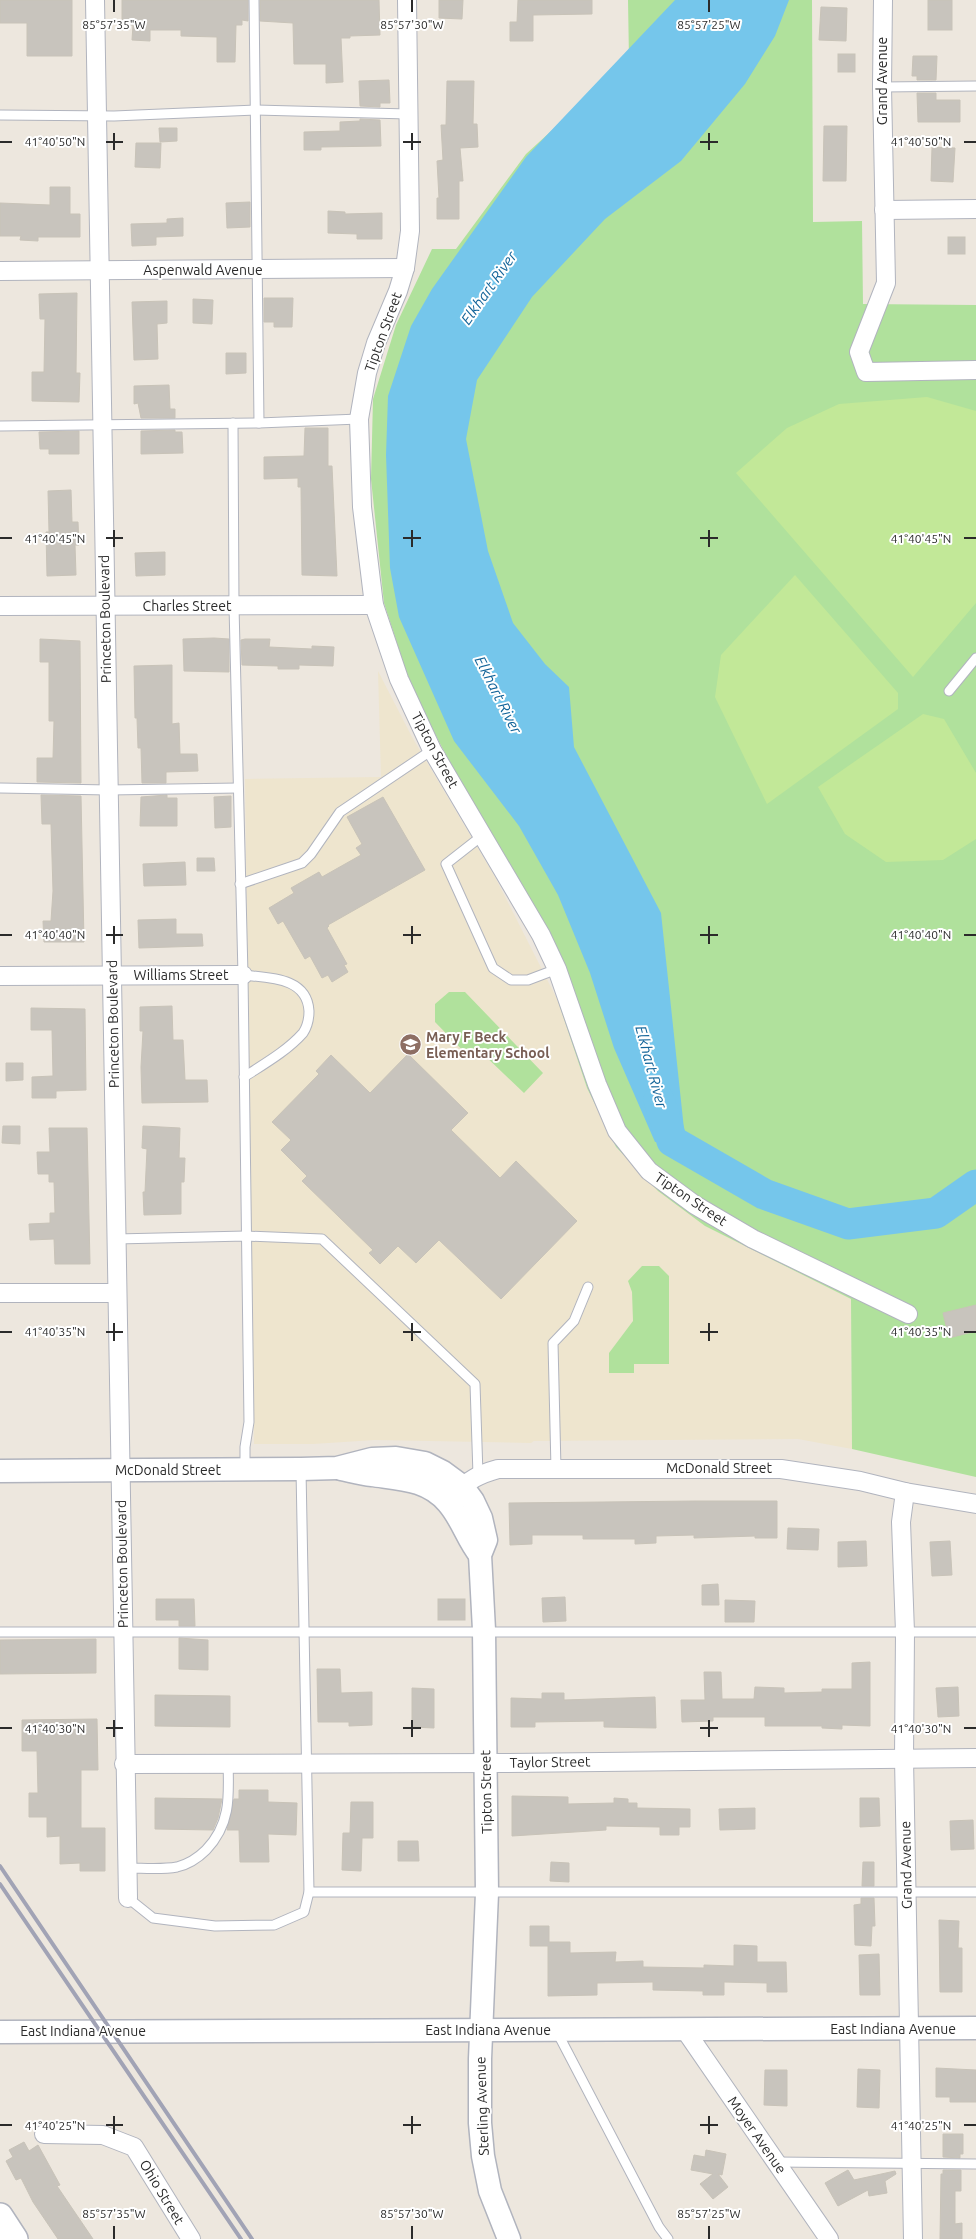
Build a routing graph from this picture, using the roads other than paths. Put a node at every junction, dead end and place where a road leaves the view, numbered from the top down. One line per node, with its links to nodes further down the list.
1 (95, 0): 10 (street, Princeton Boulevard)
2 (254, 0): 7 (lane)
3 (407, 0): 8 (street, Tipton Street)
4 (883, 0): 6 (street, Grand Avenue)
5 (976, 86): 6 (lane)
6 (882, 87): 11 (street, Grand Avenue)
7 (256, 110): 8 (lane); 10 (lane); 15 (lane)
8 (408, 114): 13 (street, Tipton Street)
9 (0, 115): 10 (lane)
10 (98, 116): 14 (street, Princeton Boulevard)
11 (884, 210): 12 (street); 17 (street, Grand Avenue)
12 (976, 210)
13 (405, 268): 15 (street, Aspenwald Avenue); 18 (street, Tipton Street)
14 (101, 270): 15 (street, Aspenwald Avenue); 16 (street, Aspenwald Avenue); 21 (street, Princeton Boulevard)
15 (258, 270): 20 (lane)
16 (0, 271)
17 (976, 370)
18 (359, 419): 20 (lane); 23 (street, Tipton Street)
19 (233, 423): 20 (lane); 21 (lane); 26 (lane)
20 (259, 423)
21 (102, 425): 22 (lane); 25 (street, Princeton Boulevard)
22 (0, 426)
23 (374, 605): 26 (street, Charles Street); 29 (street, Tipton Street)
24 (0, 606): 25 (street, Charles Street)
25 (105, 606): 26 (street, Charles Street); 32 (street, Princeton Boulevard)
26 (234, 606): 31 (lane)
27 (976, 658): 28 (lane)
28 (949, 691)
29 (432, 750): 33 (street, Tipton Street); 34 (lane)
30 (0, 788): 32 (lane)
31 (238, 788): 32 (lane); 34 (lane)
32 (109, 790): 38 (street, Princeton Boulevard)
33 (483, 835): 35 (street, Tipton Street); 35 (lane)
34 (240, 884): 36 (lane)
35 (557, 969): 45 (street, Tipton Street)
36 (243, 975): 38 (street, Williams Street); 39 (lane); 39 (lane)
37 (0, 976): 38 (street, Williams Street)
38 (113, 976): 41 (street, Princeton Boulevard)
39 (244, 1077): 40 (lane)
40 (246, 1236): 41 (lane); 47 (lane); 51 (lane)
41 (116, 1239): 44 (street, Princeton Boulevard)
42 (588, 1287): 46 (lane)
43 (0, 1293): 44 (street)
44 (116, 1293): 50 (street, Princeton Boulevard)
45 (908, 1314)
46 (556, 1468): 51 (street, McDonald Street); 52 (street, McDonald Street)
47 (245, 1469): 48 (street, McDonald Street); 50 (street, McDonald Street)
48 (301, 1469): 51 (street, McDonald Street); 55 (lane)
49 (0, 1470): 50 (street, McDonald Street)
50 (120, 1471): 57 (street, Princeton Boulevard)
51 (462, 1488): 54 (street, Tipton Street)
52 (905, 1492): 53 (street, McDonald Street); 58 (street, Grand Avenue)
53 (976, 1504)
54 (484, 1630): 55 (lane); 58 (lane); 64 (street, Tipton Street)
55 (303, 1631): 57 (lane); 63 (lane)
56 (0, 1632): 57 (lane)
57 (123, 1632): 65 (street, Princeton Boulevard)
58 (906, 1632): 59 (lane); 60 (street, Grand Avenue)
59 (976, 1632)
60 (904, 1758): 61 (street, Taylor Street); 64 (street, Taylor Street); 68 (street, Grand Avenue)
61 (976, 1758)
62 (228, 1763): 63 (street, Taylor Street); 65 (street, Taylor Street); 66 (lane)
63 (306, 1763): 64 (street, Taylor Street); 67 (lane)
64 (486, 1763): 70 (street, Tipton Street)
65 (124, 1764): 66 (street, Princeton Boulevard)
66 (127, 1868): 71 (street, Princeton Boulevard)
67 (309, 1892): 70 (lane); 71 (lane)
68 (906, 1892): 69 (lane); 70 (lane); 74 (street, Grand Avenue)
69 (976, 1892)
70 (487, 1893): 75 (street, Tipton Street)
71 (128, 1898)
72 (976, 2028): 74 (street, East Indiana Avenue)
73 (556, 2029): 75 (street, East Indiana Avenue); 76 (street, East Indiana Avenue); 86 (lane)
74 (909, 2029): 76 (street, East Indiana Avenue); 80 (street, Grand Avenue)
75 (481, 2030): 77 (street, East Indiana Avenue); 85 (street, Sterling Avenue)
76 (685, 2030): 79 (street, Moyer Avenue)
77 (0, 2032)
78 (44, 2134): 84 (street, Ohio Street)
79 (776, 2162): 80 (lane); 87 (street, Moyer Avenue)
80 (911, 2164): 81 (lane); 88 (street, Grand Avenue)
81 (976, 2164)
82 (0, 2216): 83 (main road)
83 (15, 2239)
84 (191, 2239)
85 (509, 2239)
86 (668, 2239)
87 (829, 2239)
88 (913, 2239)

